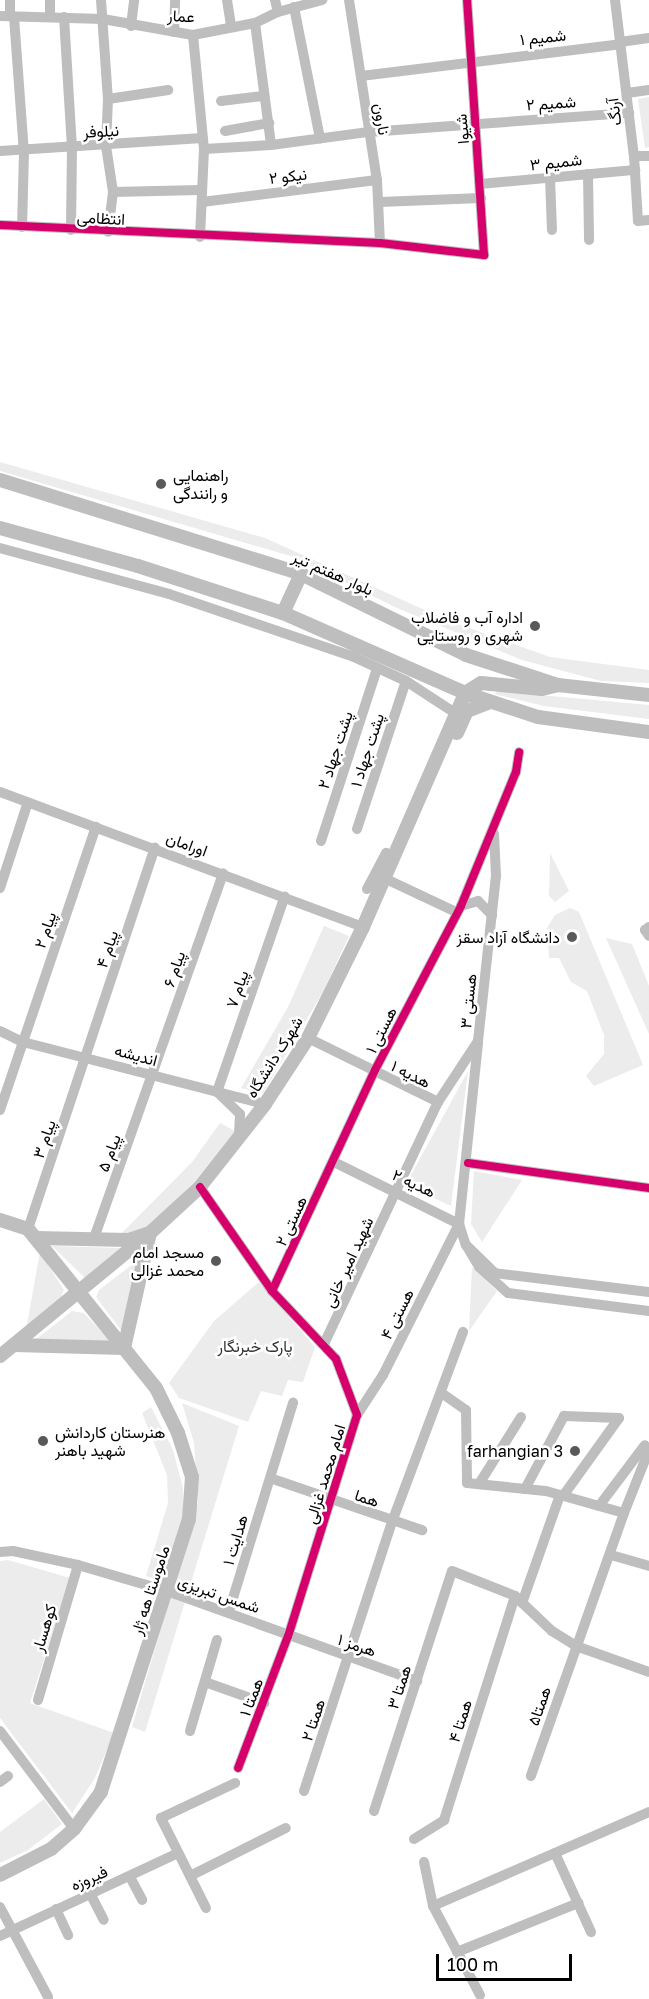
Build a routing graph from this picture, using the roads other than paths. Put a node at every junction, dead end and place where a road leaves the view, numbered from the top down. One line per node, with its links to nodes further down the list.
1 (10, 0): 15 (street)
2 (50, 0): 14 (street)
3 (101, 0): 17 (street)
4 (134, 0): 19 (street)
5 (175, 0): 21 (street)
6 (227, 0): 20 (street)
7 (275, 0): 13 (street)
8 (322, 0): 12 (street, عمار)
9 (349, 0): 26 (street, نارون)
10 (467, 0): 25 (street, شیوا)
11 (615, 0): 24 (street, آرنگ)
12 (294, 7): 13 (street, عمار); 38 (street)
13 (278, 12): 18 (street, عمار)
14 (50, 15): 15 (street, عمار); 16 (street, عمار)
15 (8, 16): 44 (street)
16 (64, 17): 17 (street, عمار); 42 (street)
17 (103, 19): 19 (street, عمار); 31 (street)
18 (255, 23): 20 (street, عمار); 30 (street)
19 (131, 26): 21 (street, عمار)
20 (231, 26): 22 (street, عمار)
21 (174, 32): 22 (street, عمار)
22 (193, 35): 39 (street)
23 (649, 38): 24 (street, شمیم ۱)
24 (620, 43): 25 (street, شمیم ۱); 29 (street, آرنگ)
25 (470, 60): 26 (street, شمیم ۱); 35 (street, شیوا)
26 (361, 75): 37 (street, نارون)
27 (168, 90): 31 (street)
28 (649, 90): 29 (street)
29 (627, 93): 33 (street, آرنگ)
30 (263, 96): 32 (street); 34 (street)
31 (108, 99): 40 (street)
32 (221, 101)
33 (630, 112): 35 (street, شمیم ۲); 45 (street, آرنگ)
34 (269, 123): 36 (street); 41 (street)
35 (475, 123): 37 (street, شمیم ۲); 51 (street, شیوا)
36 (225, 131)
37 (369, 132): 38 (street, نیلوفر); 50 (street, نارون)
38 (320, 138): 41 (street, نیلوفر)
39 (203, 143): 40 (street, نیلوفر); 41 (street, نیلوفر); 52 (street)
40 (106, 146): 42 (street, نیلوفر); 53 (street)
41 (271, 146)
42 (72, 147): 44 (street, نیلوفر); 60 (street)
43 (0, 151): 44 (street, نیلوفر)
44 (24, 152): 59 (street)
45 (634, 156): 46 (street); 47 (street, آرنگ)
46 (649, 156)
47 (635, 170): 48 (street, شمیم ۳); 57 (street, آرنگ)
48 (588, 174): 49 (street, شمیم ۳); 64 (street)
49 (550, 178): 51 (street, شمیم ۳); 61 (street)
50 (377, 180): 55 (street, نیکو ۲); 56 (street, نارون)
51 (480, 184): 54 (street, شیوا)
52 (200, 190): 53 (street); 55 (street)
53 (113, 192): 62 (street)
54 (481, 198): 56 (street); 66 (street, شیوا)
55 (202, 202): 63 (street)
56 (380, 202): 65 (street, نارون)
57 (644, 220)
58 (0, 225): 59 (street, انتظامی)
59 (22, 227): 60 (street, انتظامی)
60 (71, 230): 62 (street, انتظامی)
61 (552, 230)
62 (108, 232): 63 (street, انتظامی)
63 (200, 237): 65 (street, انتظامی)
64 (589, 240)
65 (380, 243): 66 (street, انتظامی)
66 (484, 255)
67 (0, 480): 70 (main road, بلوار هفتم تیر)
68 (0, 528): 71 (main road)
69 (0, 548): 72 (street)
70 (301, 574): 71 (main road); 74 (main road, بلوار هفتم تیر)
71 (283, 613): 75 (main road)
72 (377, 669): 73 (street); 86 (street, پشت جهاد ۲)
73 (406, 681): 78 (street); 84 (street, پشت جهاد ۱)
74 (558, 685): 75 (main road); 76 (main road, بلوار هفتم تیر)
75 (465, 693): 77 (main road); 78 (main road, شهرک دانشگاه)
76 (649, 695)
77 (490, 702): 79 (main road); 90 (main road)
78 (453, 718): 90 (main road, شهرک دانشگاه)
79 (649, 732)
80 (519, 752): 85 (street, هستی ۱)
81 (0, 792): 82 (street, اورامان)
82 (28, 802): 83 (street, اورامان); 91 (street)
83 (96, 827): 87 (street, اورامان); 100 (street, پیام ۲)
84 (357, 829)
85 (494, 830): 94 (street, هستی ۱); 95 (street, هستی ۳)
86 (321, 841)
87 (155, 848): 89 (street, اورامان); 101 (street, پیام ۴)
88 (386, 853): 92 (street)
89 (223, 873): 93 (street, اورامان); 103 (street, پیام ۶)
90 (389, 880): 94 (street); 96 (main road, شهرک دانشگاه); 98 (main road)
91 (0, 888)
92 (368, 889)
93 (285, 896): 96 (street, اورامان); 104 (street, پیام ۷)
94 (459, 909): 95 (street); 102 (street, هستی ۱)
95 (492, 915): 99 (street, هستی ۳)
96 (363, 927): 98 (main road, شهرک دانشگاه)
97 (0, 1031): 100 (street, اندیشه)
98 (311, 1040): 102 (street, هدیه ۱); 106 (main road, شهرک دانشگاه); 112 (main road)
99 (478, 1041): 105 (street, هستی ۳); 110 (street)
100 (23, 1042): 101 (street, اندیشه); 107 (street, پیام ۲)
101 (88, 1058): 103 (street, اندیشه); 116 (street, پیام ۳)
102 (375, 1070): 105 (street, هدیه ۱); 109 (street, هستی ۱)
103 (153, 1075): 104 (street, اندیشه); 118 (street, پیام ۵)
104 (217, 1092): 106 (street, اندیشه); 108 (street)
105 (438, 1102): 113 (street, هستی ۳)
106 (265, 1104): 108 (main road, شهرک دانشگاه)
107 (0, 1110)
108 (238, 1138): 112 (main road, شهرک دانشگاه)
109 (334, 1162): 113 (street, هدیه ۲); 120 (street, هستی ۲)
110 (468, 1163): 111 (street); 115 (street)
111 (649, 1188)
112 (202, 1190): 117 (main road, شهرک دانشگاه); 120 (street, امام محمد غزالی)
113 (398, 1192): 115 (street, هدیه ۲); 125 (street, شهید امیر خانی)
114 (0, 1220): 116 (main road)
115 (459, 1224): 119 (street); 132 (street, هستی ۴)
116 (32, 1234): 118 (main road); 122 (main road, ماموستا هه ژار)
117 (150, 1238): 118 (main road); 122 (main road, شهرک دانشگاه); 127 (main road)
118 (93, 1241)
119 (466, 1245): 121 (street); 123 (street)
120 (272, 1291): 125 (street, امام محمد غزالی)
121 (649, 1292)
122 (83, 1295): 126 (main road, شهرک دانشگاه); 127 (main road, ماموستا هه ژار)
123 (649, 1311)
124 (463, 1332): 130 (street, همتا ۲)
125 (324, 1344): 132 (street, امام محمد غزالی)
126 (17, 1347): 127 (main road); 128 (main road, شهرک دانشگاه); 129 (main road)
127 (124, 1348): 148 (main road, ماموستا هه ژار)
128 (0, 1356)
129 (0, 1365)
130 (443, 1394): 136 (street); 142 (street, همتا ۲)
131 (293, 1403): 135 (street, هدایت ۱)
132 (357, 1415): 139 (street, امام محمد غزالی)
133 (521, 1416): 136 (street)
134 (647, 1448): 140 (street); 141 (street, همتا۵)
135 (270, 1478): 139 (street, هما); 150 (street, هدایت ۱)
136 (479, 1484): 137 (street)
137 (525, 1489): 138 (street); 138 (street, همتا ۴)
138 (561, 1495): 140 (street); 149 (street, همتا ۴)
139 (331, 1502): 142 (street, هما); 151 (street, امام محمد غزالی)
140 (599, 1506): 141 (street)
141 (624, 1513): 145 (street, همتا۵)
142 (392, 1522): 143 (street, هما); 154 (street, همتا ۲)
143 (422, 1530)
144 (0, 1552): 146 (street, شمس تبریزی)
145 (611, 1555): 147 (street); 153 (street, همتا۵)
146 (78, 1565): 148 (street, شمس تبریزی); 158 (street, کوهسار)
147 (649, 1566)
148 (167, 1591): 150 (street, شمس تبریزی); 169 (main road, ماموستا هه ژار)
149 (519, 1600): 153 (street); 156 (street, همتا ۳); 170 (street, همتا ۴)
150 (229, 1611): 151 (street, شمس تبریزی)
151 (288, 1636): 154 (street, هرمز ۱); 159 (street, همتا ۱)
152 (216, 1640): 157 (street)
153 (576, 1646): 155 (street); 163 (street, همتا۵)
154 (350, 1659): 156 (street, هرمز ۱); 165 (street, همتا ۲)
155 (649, 1672)
156 (417, 1681): 166 (street, همتا ۳)
157 (206, 1682): 159 (street); 161 (street)
158 (39, 1700)
159 (264, 1703): 162 (street, همتا ۱)
160 (0, 1731): 169 (street)
161 (190, 1731)
162 (238, 1768)
163 (531, 1776)
164 (236, 1783): 171 (street)
165 (304, 1791)
166 (374, 1811)
167 (649, 1812): 172 (street)
168 (286, 1828): 175 (street)
169 (74, 1829): 174 (main road, ماموستا هه ژار)
170 (414, 1839)
171 (178, 1853): 175 (street); 176 (street, فیروزه)
172 (555, 1853): 179 (street); 180 (street)
173 (424, 1862): 180 (street)
174 (0, 1875)
175 (190, 1876): 182 (street)
176 (130, 1877): 177 (street, فیروزه); 178 (street)
177 (90, 1893): 183 (street, فیروزه); 184 (street)
178 (142, 1900)
179 (578, 1903): 186 (street); 189 (street)
180 (433, 1906): 189 (street)
181 (0, 1907): 185 (street)
182 (206, 1908)
183 (56, 1909): 185 (street, فیروزه); 187 (street)
184 (104, 1920)
185 (12, 1930): 188 (street, فیروزه); 191 (street)
186 (591, 1932)
187 (68, 1935)
188 (0, 1936)
189 (457, 1952): 190 (street)
190 (480, 1995)
191 (48, 1997)

